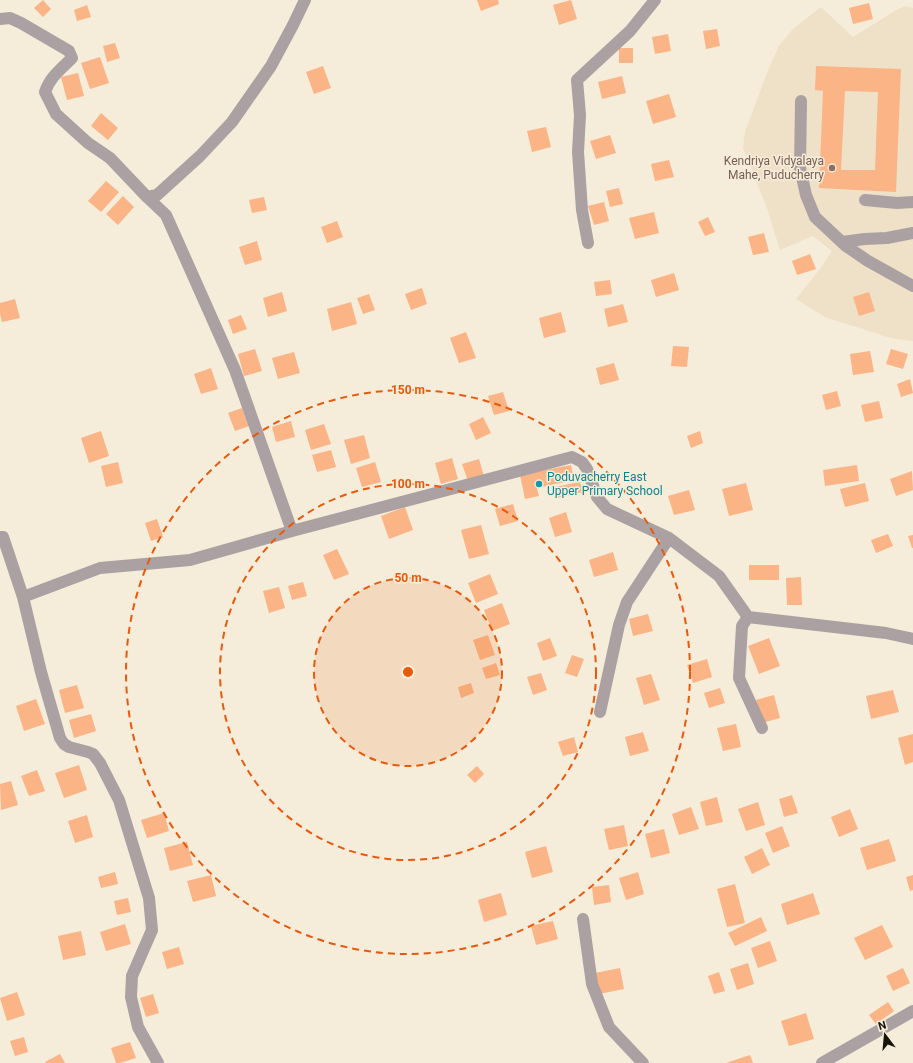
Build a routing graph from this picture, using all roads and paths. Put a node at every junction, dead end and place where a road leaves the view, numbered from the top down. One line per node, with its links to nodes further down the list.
1 (305, 0): 5 (street)
2 (655, 0): 10 (street)
3 (0, 19): 5 (street)
4 (802, 101): 9 (street)
5 (147, 197): 12 (street)
6 (865, 200): 7 (street)
7 (913, 202)
8 (913, 233): 9 (street)
9 (842, 242): 11 (street)
10 (588, 243)
11 (913, 286)
12 (292, 531): 14 (street); 15 (street)
13 (0, 537): 15 (street)
14 (668, 538): 16 (street); 18 (street)
15 (23, 597): 22 (street)
16 (748, 617): 17 (street); 19 (street)
17 (913, 639)
18 (600, 712)
19 (762, 728)
20 (583, 919): 23 (street)
21 (913, 1011): 24 (street)
22 (158, 1063)
23 (643, 1063)
24 (822, 1063)

